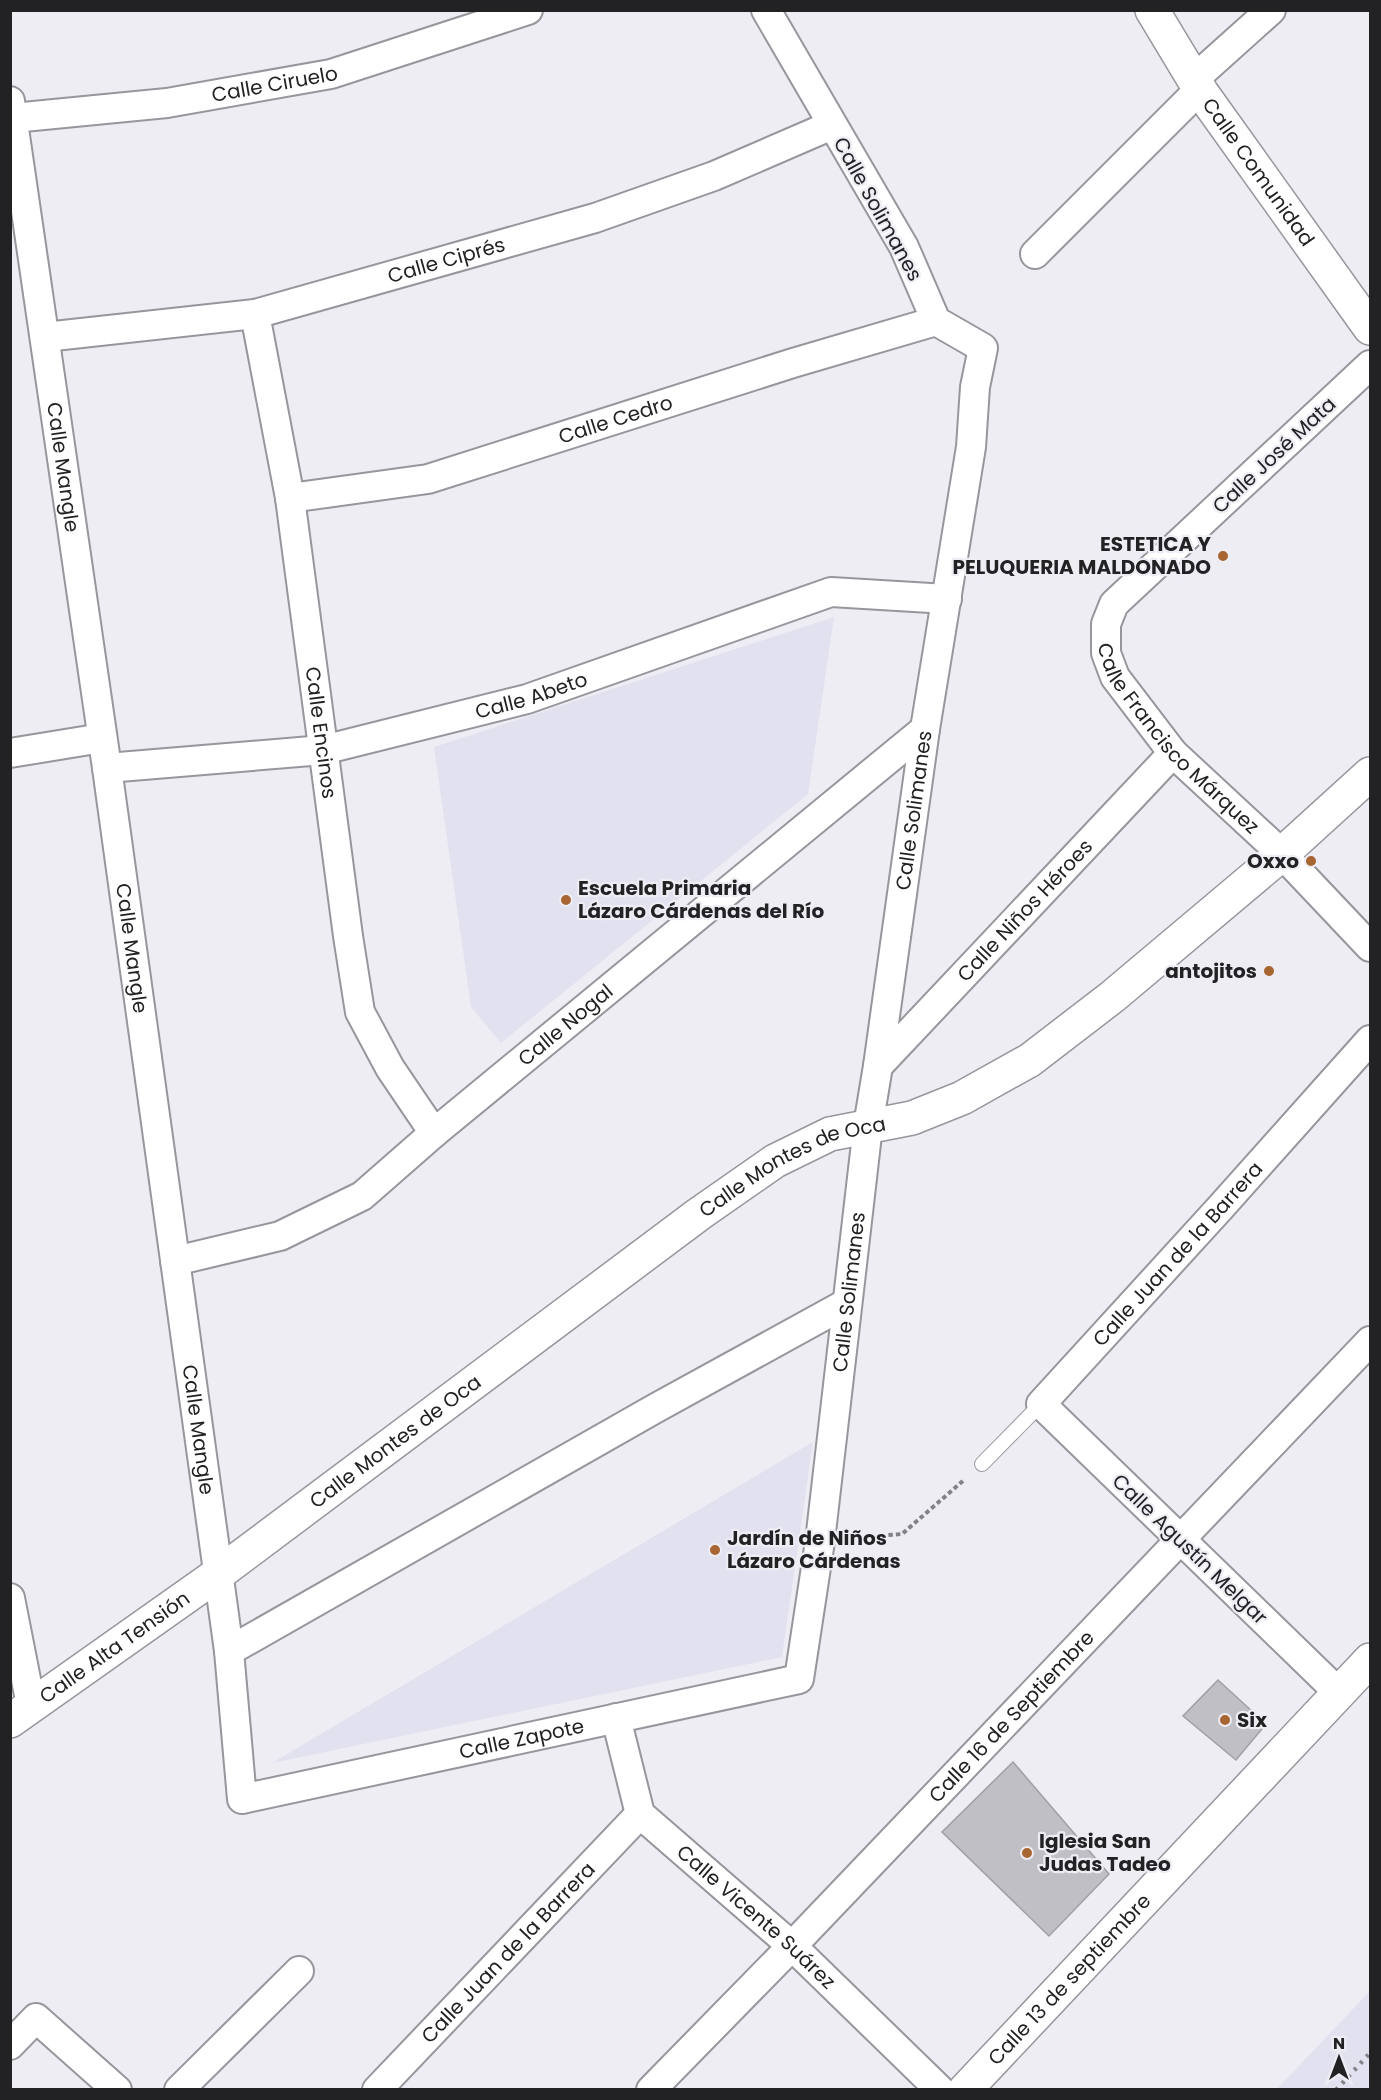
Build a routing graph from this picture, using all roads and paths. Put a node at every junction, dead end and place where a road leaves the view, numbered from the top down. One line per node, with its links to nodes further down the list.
1 (528, 10): 6 (street, Calle Ciruelo)
2 (766, 10): 7 (street, Calle Solimanes)
3 (1152, 10): 5 (main road, Calle Comunidad)
4 (1271, 10): 5 (street)
5 (1196, 85): 8 (street); 11 (main road, Calle Comunidad)
6 (12, 109): 12 (street, Calle Mangle)
7 (832, 125): 9 (street, Calle Ciprés); 10 (street, Calle Solimanes)
8 (1035, 254)
9 (255, 314): 12 (street, Calle Ciprés); 14 (street, Calle Encinos)
10 (936, 321): 14 (street, Calle Cedro); 15 (street, Calle Solimanes)
11 (1371, 328)
12 (45, 337): 18 (street, Calle Mangle)
13 (1371, 365): 16 (street, Calle José Mata)
14 (290, 498): 19 (street, Calle Encinos)
15 (947, 599): 17 (street, Calle Solimanes); 19 (street, Calle Abeto)
16 (1106, 624): 21 (street, Calle Francisco Márquez)
17 (926, 729): 27 (street, Calle Solimanes); 29 (street, Calle Nogal)
18 (102, 738): 20 (street); 22 (street, Calle Mangle)
19 (323, 750): 22 (street, Calle Abeto); 29 (street, Calle Encinos)
20 (10, 753)
21 (1173, 753): 24 (street, Calle Francisco Márquez); 27 (street, Calle Niños Héroes)
22 (106, 768): 30 (street, Calle Mangle)
23 (1371, 774): 24 (main road, Calle Montes de Oca)
24 (1282, 854): 25 (street, Calle Francisco Márquez); 28 (main road, Calle Montes de Oca)
25 (1371, 947)
26 (1371, 1040): 33 (street, Calle Juan de la Barrera)
27 (878, 1066): 28 (street, Calle Solimanes)
28 (868, 1126): 31 (street, Calle Solimanes); 37 (main road, Calle Montes de Oca)
29 (434, 1133): 30 (street, Calle Nogal)
30 (175, 1261): 37 (street, Calle Mangle)
31 (847, 1304): 36 (street, Calle Solimanes); 39 (street)
32 (1371, 1341): 35 (street, Calle 16 de Septiembre)
33 (1041, 1404): 34 (lane, Calle Juan de la Barrera); 35 (street, Calle Agustín Melgar)
34 (982, 1464): 36 (path)
35 (1181, 1540): 42 (street, Calle Agustín Melgar); 47 (street, Calle 16 de Septiembre)
36 (820, 1541): 41 (street, Calle Solimanes)
37 (218, 1574): 39 (street, Calle Mangle); 43 (main road, Calle Alta Tensión)
38 (10, 1598): 43 (street)
39 (229, 1651): 45 (street, Calle Mangle)
40 (1371, 1660): 42 (main road, Calle 13 de septiembre)
41 (799, 1679): 44 (street, Calle Zapote)
42 (1339, 1693): 55 (main road, Calle 13 de septiembre)
43 (21, 1713)
44 (616, 1718): 45 (street, Calle Zapote); 46 (street)
45 (242, 1799)
46 (640, 1814): 47 (street, Calle Vicente Suárez); 52 (street, Calle Juan de la Barrera)
47 (792, 1946): 53 (street, Calle 16 de Septiembre); 54 (street, Calle Vicente Suárez)
48 (299, 1971): 51 (street)
49 (10, 2045): 50 (street)
50 (117, 2090)
51 (179, 2090)
52 (377, 2090)
53 (651, 2090)
54 (940, 2090)
55 (965, 2090)

